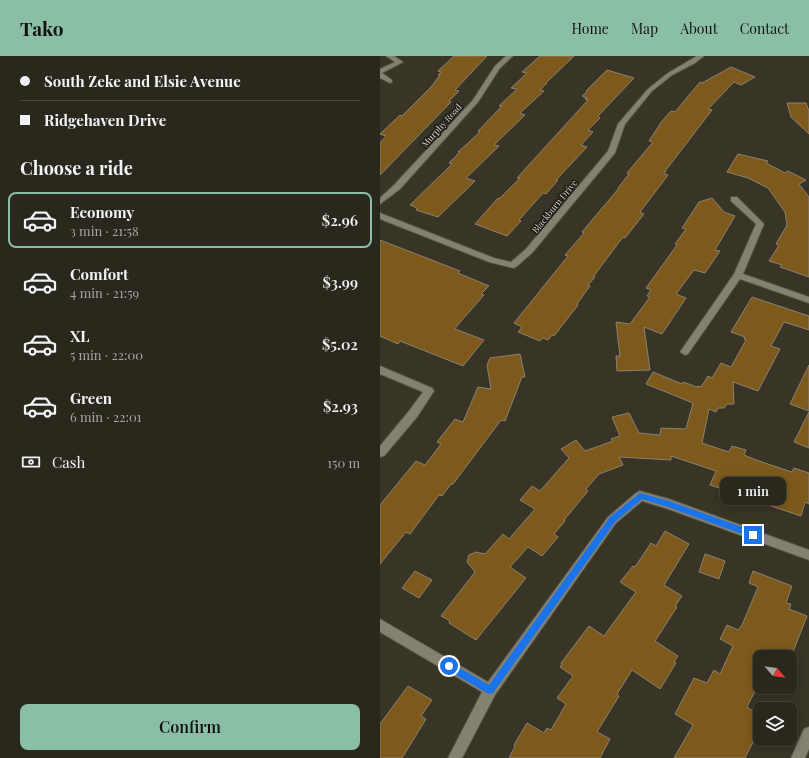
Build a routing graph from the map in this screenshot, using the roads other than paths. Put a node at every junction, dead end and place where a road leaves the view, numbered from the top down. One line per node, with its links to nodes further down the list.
1 (388, 56): 4 (street)
2 (510, 56): 8 (street, Murphy Road)
3 (701, 56): 9 (street, Blackburn Drive)
4 (380, 72)
5 (380, 75): 6 (street)
6 (390, 81)
7 (734, 199): 10 (street)
8 (380, 202)
9 (380, 216)
10 (738, 275): 11 (street); 12 (street)
11 (809, 300)
12 (685, 352)
13 (380, 370): 14 (street)
14 (380, 453)
15 (809, 555): 17 (street)
16 (380, 625): 17 (street)
17 (490, 690): 19 (street)
18 (809, 734): 20 (street)
19 (455, 758)
20 (798, 758)

